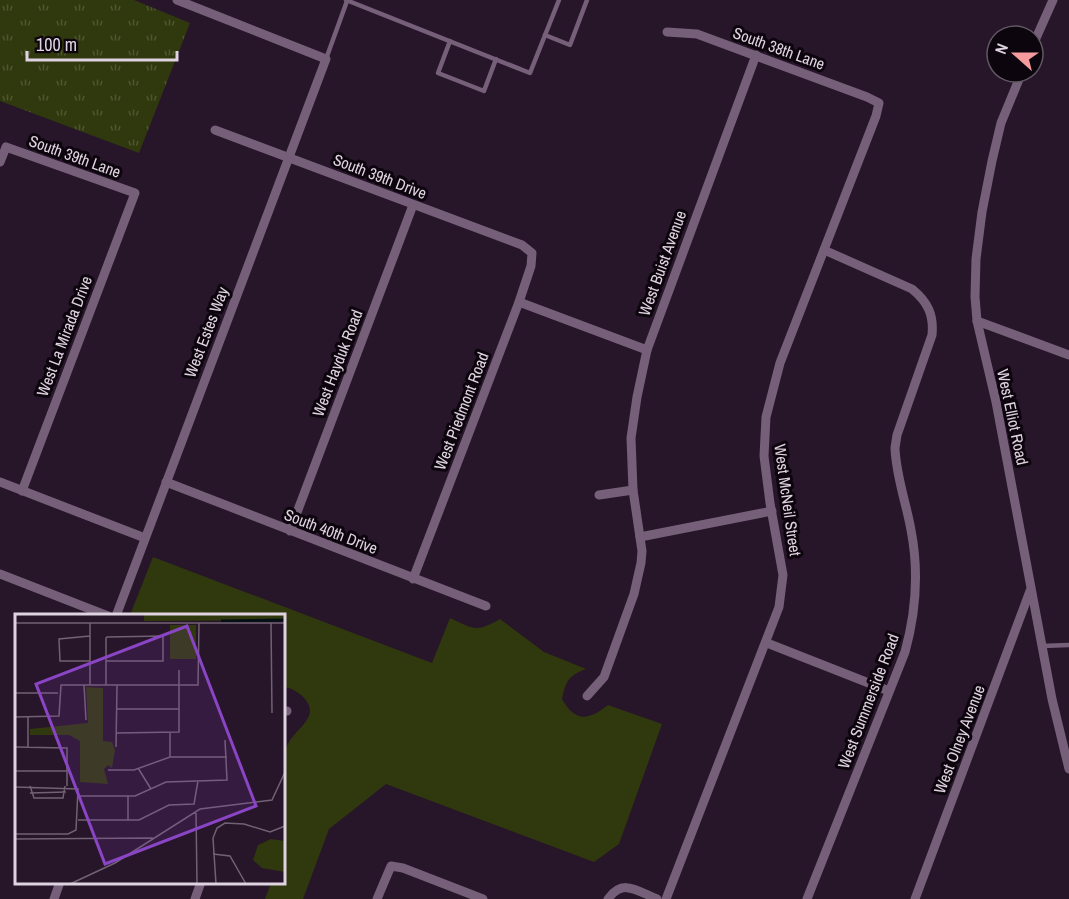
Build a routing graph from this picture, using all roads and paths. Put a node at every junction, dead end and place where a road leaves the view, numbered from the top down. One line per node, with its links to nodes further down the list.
1 (177, 0): 11 (street)
2 (347, 0): 9 (lane); 11 (lane)
3 (559, 0): 8 (lane)
4 (586, 0): 8 (lane)
5 (1053, 0): 6 (street)
6 (1042, 24)
7 (667, 32): 10 (street, South 38th Lane)
8 (545, 35): 12 (lane)
9 (450, 41): 12 (lane); 12 (lane)
10 (756, 56): 14 (street, South 38th Lane); 24 (street, West Buist Avenue)
11 (326, 59): 16 (street, West Estes Way)
12 (496, 59)
13 (1017, 84): 23 (street, West Elliot Road)
14 (879, 103): 20 (street, West McNeil Street)
15 (214, 129): 16 (street, South 39th Drive)
16 (288, 157): 19 (street, South 39th Drive); 27 (street, West Estes Way)
17 (0, 162): 18 (street, South 39th Lane)
18 (135, 193): 28 (street, West La Mirada Drive)
19 (413, 205): 21 (street, South 39th Drive); 32 (street, West Hayduk Road)
20 (824, 250): 31 (street, West McNeil Street); 44 (street, West Summerside Road)
21 (532, 253): 22 (street, West Piedmont Road)
22 (519, 302): 24 (street); 36 (street, West Piedmont Road)
23 (977, 321): 25 (street); 37 (street, West Elliot Road)
24 (647, 350): 29 (street, West Buist Avenue)
25 (1069, 355)
26 (0, 482): 28 (street)
27 (166, 482): 32 (street, South 40th Drive); 34 (street, West Estes Way)
28 (22, 490): 34 (street)
29 (633, 490): 30 (street); 33 (street, West Buist Avenue)
30 (599, 495)
31 (772, 511): 33 (street); 41 (street, West McNeil Street)
32 (290, 531): 36 (street, South 40th Drive)
33 (639, 537): 45 (street, West Buist Avenue)
34 (145, 538): 40 (street, West Estes Way)
35 (0, 574): 39 (street)
36 (413, 579): 38 (street, South 40th Drive)
37 (1031, 589): 43 (street, West Elliot Road); 58 (street, West Olney Avenue)
38 (486, 606)
39 (105, 614)
40 (116, 614)
41 (767, 643): 44 (street); 56 (street, West McNeil Street)
42 (1069, 645): 43 (lane)
43 (1042, 646): 46 (street, West Elliot Road)
44 (889, 691): 57 (street, West Summerside Road)
45 (586, 696)
46 (1067, 750): 47 (street, West Elliot Road)
47 (1069, 769)
48 (59, 884): 50 (street)
49 (200, 884): 51 (street)
50 (54, 899)
51 (195, 899)
52 (377, 899): 53 (street)
53 (483, 899)
54 (608, 899): 55 (street)
55 (657, 899)
56 (666, 899)
57 (807, 899)
58 (915, 899)

